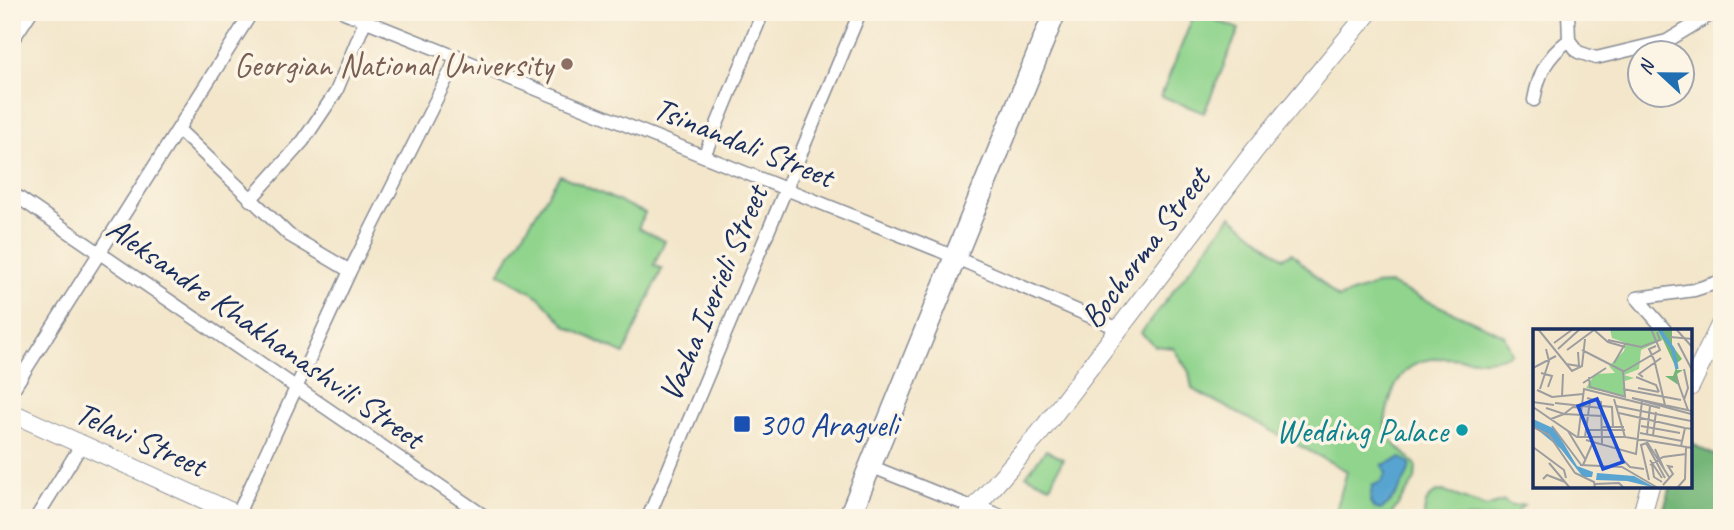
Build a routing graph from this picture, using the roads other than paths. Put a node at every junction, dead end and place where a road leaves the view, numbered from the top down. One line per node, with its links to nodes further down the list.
1 (31, 12): 12 (street)
2 (251, 12): 15 (street)
3 (344, 12): 10 (street, Tsinandali Street)
4 (763, 12): 16 (street)
5 (860, 12): 17 (street, Vazha Iverieli Street)
6 (1055, 12): 21 (main road)
7 (1369, 12): 25 (main road, Bochorma Street)
8 (1568, 12): 11 (street)
9 (1715, 12): 11 (street)
10 (366, 19): 13 (street, Tsinandali Street); 19 (street)
11 (1569, 40): 14 (street)
12 (12, 41)
13 (458, 55): 16 (street, Tsinandali Street); 22 (street)
14 (1534, 100)
15 (179, 130): 19 (street); 20 (street)
16 (704, 156): 17 (street, Tsinandali Street)
17 (786, 189): 21 (street, Tsinandali Street); 38 (street, Vazha Iverieli Street)
18 (12, 193): 20 (street, Aleksandre Khakhanashvili Street)
19 (250, 200): 22 (street)
20 (101, 251): 28 (street, Aleksandre Khakhanashvili Street); 29 (street)
21 (957, 257): 25 (street, Tsinandali Street); 32 (main road)
22 (350, 271): 28 (street)
23 (1722, 281): 26 (street)
24 (1722, 321): 27 (main road)
25 (1119, 329): 34 (main road, Bochorma Street)
26 (1663, 329)
27 (1692, 380)
28 (299, 388): 35 (street); 37 (street, Aleksandre Khakhanashvili Street)
29 (12, 391)
30 (12, 413): 31 (main road, Telavi Street)
31 (82, 443): 35 (main road, Telavi Street); 36 (street)
32 (870, 466): 34 (street); 39 (main road)
33 (1648, 491): 41 (main road); 42 (main road)
34 (970, 513): 40 (main road)
35 (240, 516)
36 (36, 518)
37 (487, 518)
38 (648, 518)
39 (849, 518)
40 (999, 518)
41 (1632, 518)
42 (1641, 518)

